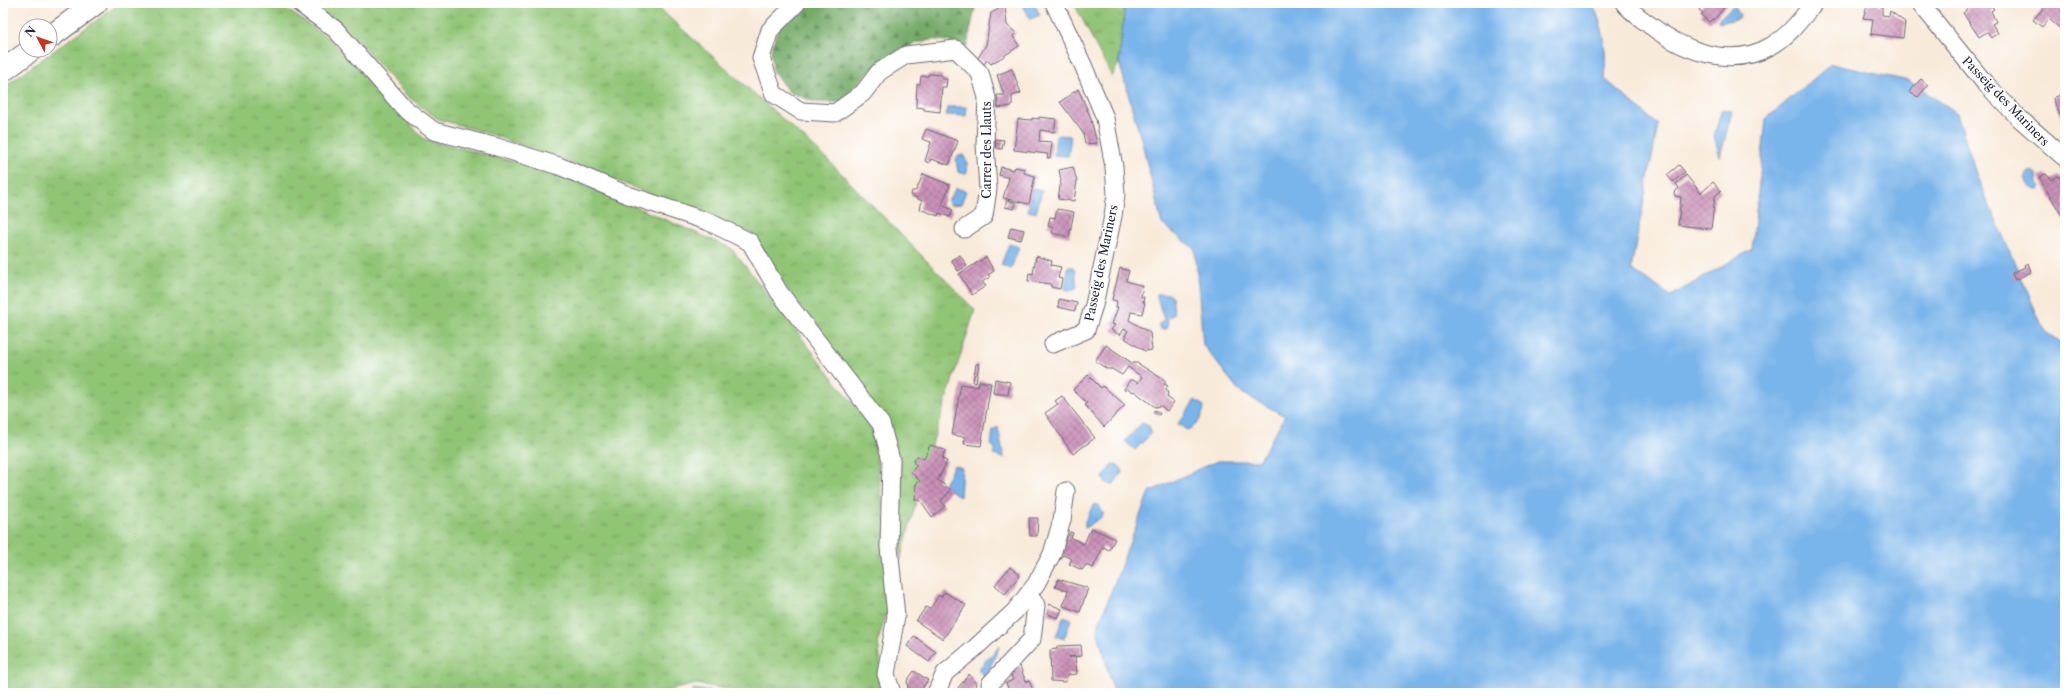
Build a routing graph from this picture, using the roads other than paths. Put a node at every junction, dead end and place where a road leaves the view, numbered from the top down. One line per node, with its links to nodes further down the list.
1 (96, 3): 8 (main road)
2 (299, 3): 17 (street)
3 (797, 3): 12 (street, Carrer des Llauts)
4 (1054, 3): 13 (street, Passeig des Mariners)
5 (1624, 3): 6 (street)
6 (1814, 3)
7 (1920, 3): 11 (street, Passeig des Mariners)
8 (58, 31)
9 (20, 58): 10 (main road)
10 (3, 70)
11 (2065, 158)
12 (964, 229)
13 (1053, 344)
14 (1066, 491): 15 (street)
15 (1028, 594): 16 (street); 18 (street)
16 (990, 684)
17 (892, 693)
18 (936, 693)

